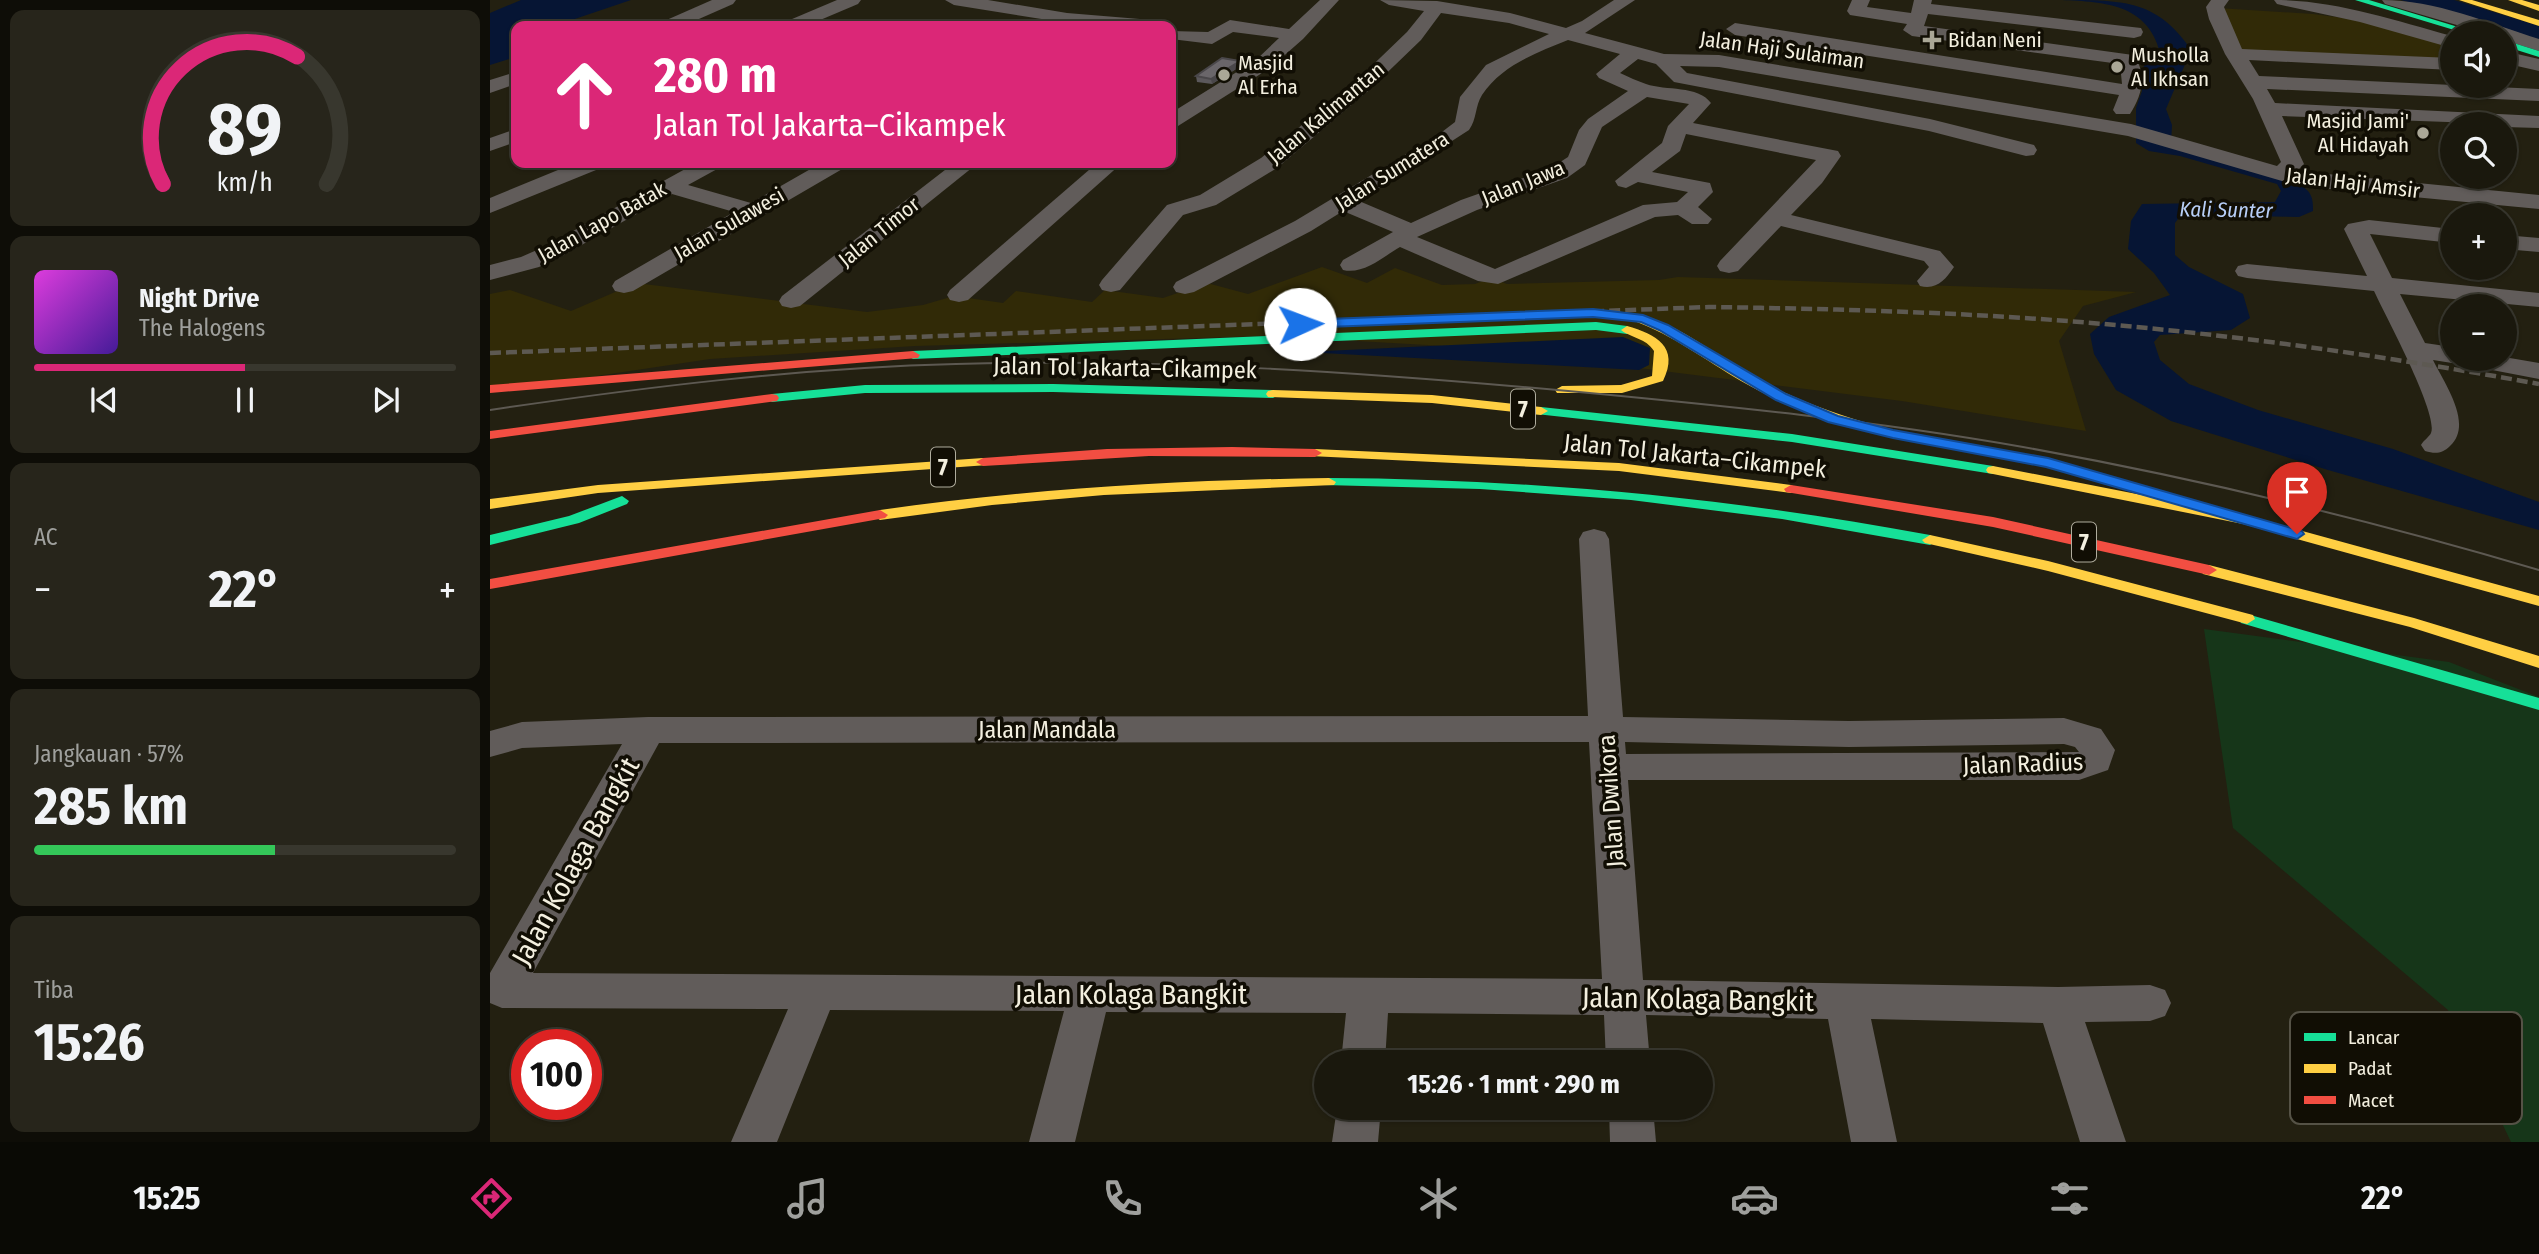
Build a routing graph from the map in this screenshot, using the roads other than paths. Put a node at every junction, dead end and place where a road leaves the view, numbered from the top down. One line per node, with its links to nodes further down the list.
1 (727, 0): 23 (street)
2 (852, 0): 24 (street)
3 (954, 0): 17 (street)
4 (1330, 0): 33 (street)
5 (1389, 0): 16 (street, Jalan Haji Sulaiman)
6 (1509, 0): 20 (street)
7 (1626, 0): 31 (street, Jalan Sumatera)
8 (1861, 0): 21 (street)
9 (1966, 0): 15 (street)
10 (2220, 0): 39 (street)
11 (2283, 0): 18 (street)
12 (2391, 0): 26 (street)
13 (2463, 0): 27 (main road)
14 (2512, 0): 19 (main road)
15 (2023, 5)
16 (1437, 6): 20 (street, Jalan Haji Sulaiman); 86 (street, Jalan Kalimantan)
17 (998, 8): 22 (street); 25 (street)
18 (2361, 8): 28 (main road); 35 (street)
19 (2539, 8)
20 (1489, 14): 31 (street, Jalan Haji Sulaiman)
21 (1918, 15): 30 (street); 40 (street); 51 (street)
22 (978, 20)
23 (679, 21)
24 (803, 21)
25 (1056, 21)
26 (2463, 21)
27 (2539, 23)
28 (2440, 26)
29 (1735, 29): 40 (street)
30 (2134, 32)
31 (1572, 33): 38 (street, Jalan Haji Sulaiman); 73 (street, Jalan Sumatera)
32 (1176, 34): 33 (street)
33 (1296, 35): 58 (street)
34 (2517, 37): 36 (street)
35 (2440, 38)
36 (2539, 44)
37 (2517, 51): 45 (main road)
38 (1633, 54): 42 (street, Jalan Haji Sulaiman); 50 (street)
39 (2235, 54): 43 (street); 48 (street)
40 (1910, 57): 51 (street)
41 (2517, 59): 45 (street)
42 (1663, 61): 61 (street, Jalan Haji Sulaiman); 64 (street)
43 (2411, 62): 44 (street); 52 (street)
44 (2440, 63)
45 (2538, 63): 46 (street)
46 (2517, 64)
47 (511, 80): 49 (street)
48 (2253, 82): 52 (street); 57 (street)
49 (490, 87)
50 (1643, 90): 59 (street); 77 (street, Jalan Jawa)
51 (2131, 91): 61 (street)
52 (2433, 91): 53 (street)
53 (2440, 91)
54 (2517, 94): 55 (street)
55 (2539, 95)
56 (2504, 98): 60 (street)
57 (2268, 109): 60 (street); 70 (street)
58 (1176, 119)
59 (1678, 127): 76 (street); 77 (street)
60 (2535, 127)
61 (2122, 129): 70 (street, Jalan Haji Amsir)
62 (511, 137): 63 (street)
63 (490, 145)
64 (2026, 150)
65 (581, 168): 74 (street)
66 (702, 168): 71 (street, Jalan Lapo Batak)
67 (827, 168): 75 (street, Jalan Sulawesi)
68 (961, 168): 92 (street, Jalan Timor)
69 (1104, 168): 90 (street)
70 (2280, 174): 72 (street, Jalan Haji Amsir)
71 (668, 186): 75 (street); 84 (street, Jalan Lapo Batak)
72 (2539, 202)
73 (1343, 203): 77 (street); 89 (street, Jalan Sumatera)
74 (490, 206)
75 (751, 210): 88 (street, Jalan Sulawesi)
76 (1777, 218): 82 (street); 85 (street)
77 (1405, 235): 81 (street, Jalan Jawa)
78 (2440, 235): 87 (street)
79 (2517, 243): 80 (street)
80 (2539, 245)
81 (1352, 265)
82 (1729, 266)
83 (2247, 271): 87 (street)
84 (490, 273)
85 (1929, 281)
86 (1111, 285)
87 (2385, 285): 91 (street); 93 (street)
88 (624, 286)
89 (1185, 286)
90 (959, 295)
91 (2539, 300)
92 (791, 301)
93 (2414, 349): 94 (street); 104 (street)
94 (2440, 353)
95 (2517, 368): 96 (street)
96 (2539, 372)
97 (1107, 373): 100 (main road)
98 (490, 376): 102 (main road)
99 (490, 389): 101 (main road)
100 (882, 389): 103 (main road, Jalan Tol Jakarta–Cikampek / 7); 108 (main road, Jalan Tol Jakarta–Cikampek / 7)
101 (1545, 389)
102 (1893, 434)
103 (490, 435)
104 (2435, 445)
105 (2060, 466): 108 (main road)
106 (660, 487): 107 (main road, Jalan Tol Jakarta–Cikampek / 7); 110 (main road, Jalan Tol Jakarta–Cikampek / 7); 113 (main road, Jalan Tol Jakarta–Cikampek / 7)
107 (490, 504)
108 (2244, 520): 112 (main road, Jalan Tol Jakarta–Cikampek / 7)
109 (1594, 539): 115 (street, Jalan Dwikora)
110 (490, 540)
111 (490, 584): 114 (main road)
112 (2539, 601)
113 (2539, 662)
114 (2539, 704)
115 (1606, 729): 116 (street, Jalan Mandala); 118 (street, Jalan Radius); 119 (street, Jalan Dwikora)
116 (648, 730): 117 (street, Jalan Mandala); 120 (street, Jalan Kolaga Bangkit)
117 (490, 744)
118 (1852, 750): 118 (street, Jalan Radius); 119 (street, Jalan Radius)
119 (1609, 766): 123 (street, Jalan Dwikora)
120 (816, 992): 121 (street, Jalan Kolaga Bangkit); 131 (street)
121 (1089, 994): 122 (street, Jalan Kolaga Bangkit); 132 (street)
122 (1369, 995): 123 (street, Jalan Kolaga Bangkit); 127 (street)
123 (1624, 997): 124 (street, Jalan Kolaga Bangkit); 128 (street, Jalan Dwikora)
124 (1846, 1002): 126 (street, Jalan Kolaga Bangkit); 135 (street)
125 (2150, 1003): 126 (street, Jalan Kolaga Bangkit)
126 (2058, 1005): 136 (street)
127 (1364, 1050)
128 (1627, 1050)
129 (1358, 1120): 133 (street)
130 (1632, 1120): 134 (street)
131 (754, 1142)
132 (1052, 1142)
133 (1355, 1142)
134 (1633, 1142)
135 (1874, 1142)
136 (2103, 1142)

